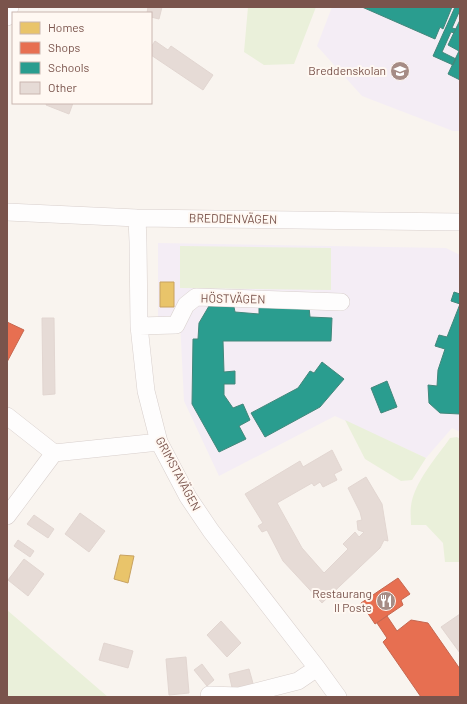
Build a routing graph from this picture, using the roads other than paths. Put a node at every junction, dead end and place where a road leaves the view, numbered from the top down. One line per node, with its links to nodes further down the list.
1 (10, 7): 2 (street)
2 (7, 18)
3 (7, 212): 4 (street, BREDDENVÄGEN)
4 (137, 218): 5 (street, BREDDENVÄGEN); 7 (street, GRIMSTAVÄGEN)
5 (460, 222)
6 (341, 302): 7 (street, HÖSTVÄGEN)
7 (139, 326): 9 (street, GRIMSTAVÄGEN)
8 (7, 416): 10 (street)
9 (159, 442): 10 (street); 12 (street, GRIMSTAVÄGEN)
10 (54, 453): 11 (street)
11 (7, 516)
12 (317, 668): 14 (street); 15 (street, GRIMSTAVÄGEN)
13 (209, 695): 14 (street)
14 (239, 696)
15 (338, 697)

